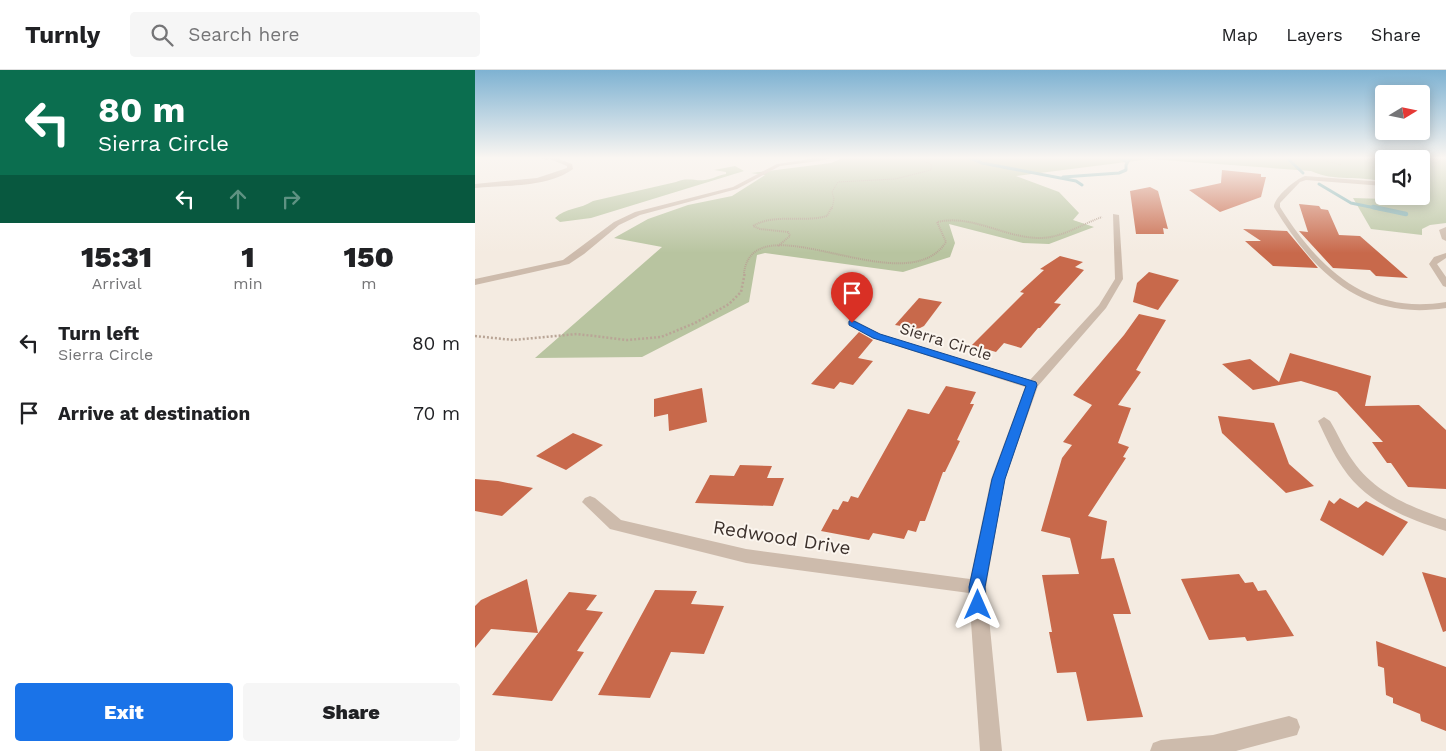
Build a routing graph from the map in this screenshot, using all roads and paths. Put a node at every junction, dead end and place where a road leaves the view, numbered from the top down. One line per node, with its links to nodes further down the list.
1 (730, 189): 9 (street)
2 (833, 189): 7 (path)
3 (1291, 189): 11 (street)
4 (1115, 215): 7 (path); 14 (street)
5 (1446, 229): 6 (street)
6 (1446, 239)
7 (777, 246): 13 (path)
8 (1446, 254): 10 (street)
9 (475, 282)
10 (1446, 284)
11 (1446, 305)
12 (852, 323): 14 (street, Sierra Circle)
13 (475, 336)
14 (1032, 385): 18 (street)
15 (1324, 421): 17 (street)
16 (590, 502): 18 (street, Redwood Drive)
17 (1446, 525)
18 (977, 587): 20 (street)
19 (1289, 727): 21 (street)
20 (991, 751)
21 (1161, 751)

